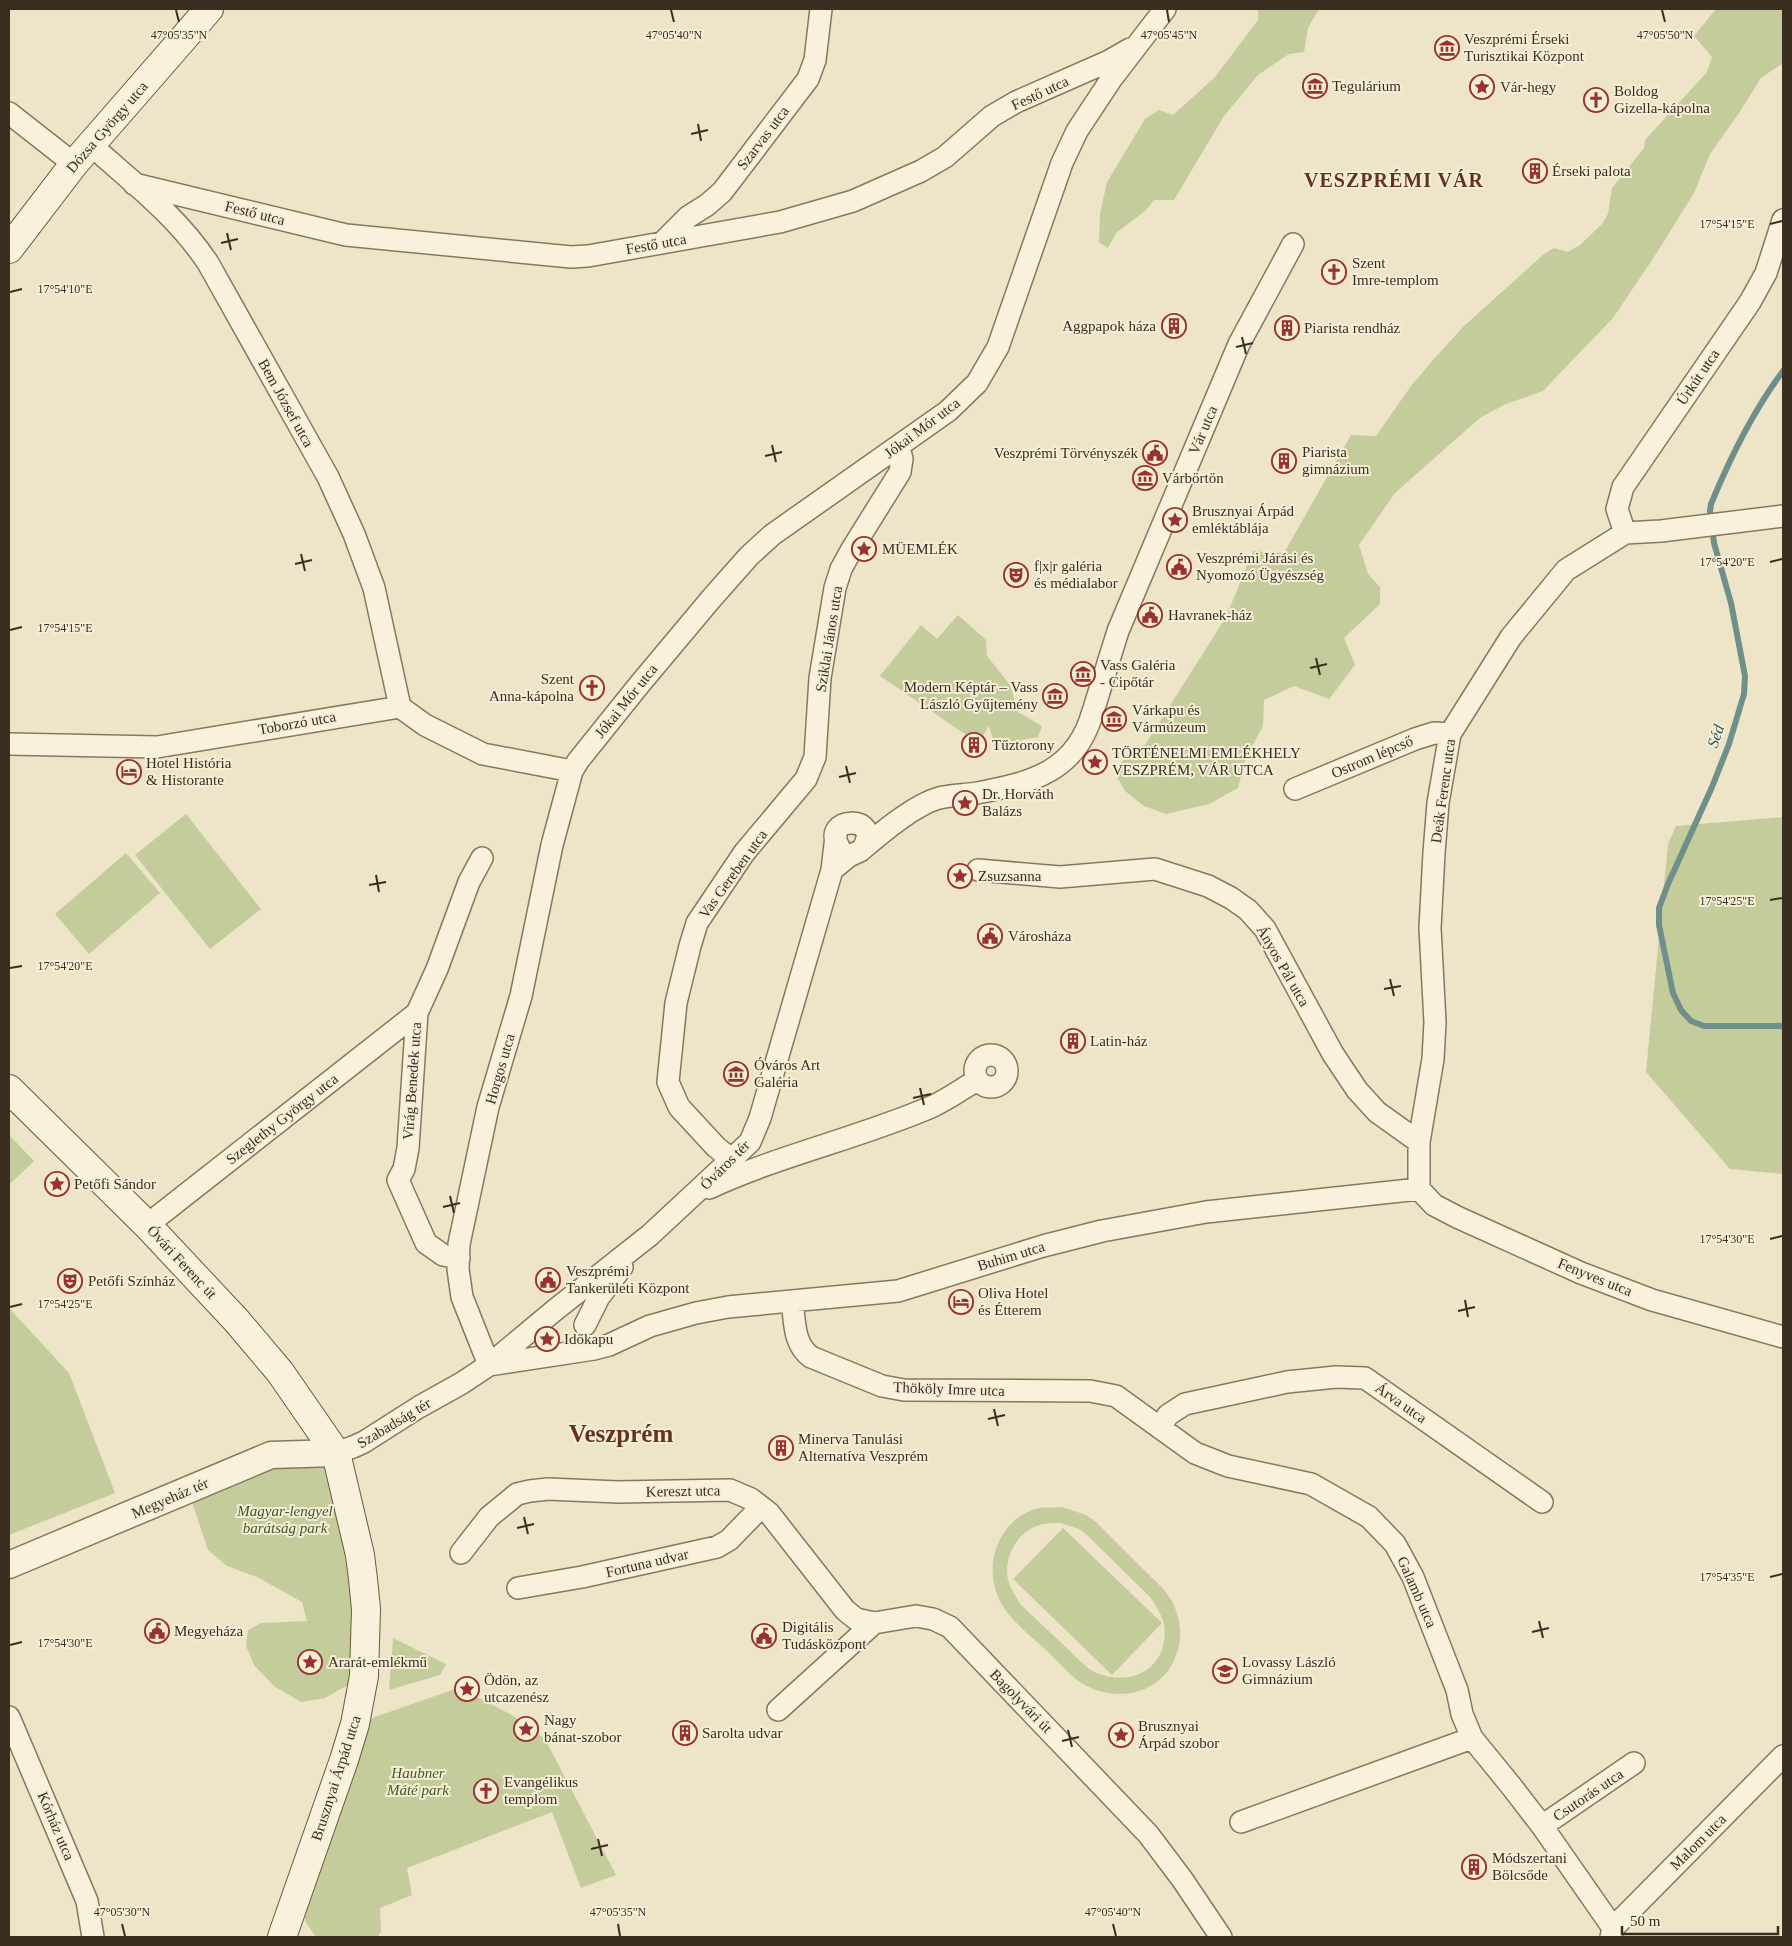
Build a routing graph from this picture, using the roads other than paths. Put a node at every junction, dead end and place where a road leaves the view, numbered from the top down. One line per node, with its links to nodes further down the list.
1 (209, 9): 6 (main road, Dózsa György utca)
2 (821, 9): 9 (street, Szarvas utca)
3 (1165, 9): 4 (street, Jókai Mór utca)
4 (1138, 44): 9 (street, Festő utca); 12 (street, Jókai Mór utca)
5 (10, 113): 6 (street, Bem József utca)
6 (82, 155): 7 (street, Bem József utca); 11 (main road, Dózsa György utca)
7 (134, 184): 9 (street, Festő utca); 15 (street, Bem József utca)
8 (1783, 220): 14 (street, Úrkút utca)
9 (662, 243)
10 (1293, 244): 21 (street, Vár utca)
11 (9, 249)
12 (899, 447): 18 (street, Sziklai János utca); 19 (street, Jókai Mór utca)
13 (1783, 516): 14 (street, Deák Ferenc utca)
14 (1625, 533): 16 (street, Deák Ferenc utca)
15 (400, 706): 17 (street, Toborzó utca); 19 (street)
16 (1450, 734): 20 (street, Ostrom lépcső); 28 (street, Deák Ferenc utca)
17 (9, 744)
18 (816, 757): 29 (street, Vas Gereben utca)
19 (572, 771): 34 (street, Horgos utca)
20 (1296, 789)
21 (859, 851): 23 (street); 23 (street, Óváros tér)
22 (482, 858): 25 (street, Virág Benedek utca)
23 (832, 870): 29 (street, Óváros tér)
24 (978, 870): 28 (street, Ányos Pál utca)
25 (417, 1013): 32 (street, Szeglethy György utca); 34 (street, Virág Benedek utca)
26 (977, 1080): 31 (street, Óváros tér)
27 (9, 1089): 32 (main road, Óvári Ferenc út)
28 (1419, 1142): 30 (street, Deák Ferenc utca)
29 (731, 1159): 31 (street, Óváros tér)
30 (1419, 1189): 35 (street, Buhim utca); 38 (street, Fenyves utca)
31 (695, 1194): 33 (street)
32 (147, 1225): 43 (main road, Óvári Ferenc út)
33 (650, 1235): 36 (street, Szabadság tér); 37 (street)
34 (459, 1258): 41 (street, Horgos utca)
35 (792, 1301): 39 (street, Buhim utca); 42 (street, Thököly Imre utca)
36 (555, 1310): 37 (street); 41 (street, Szabadság tér)
37 (585, 1325): 40 (street)
38 (1783, 1337)
39 (609, 1345): 40 (street, Szabadság tér)
40 (572, 1352): 41 (street, Szabadság tér)
41 (489, 1364): 43 (street, Szabadság tér)
42 (1153, 1423): 44 (street, Árva utca); 52 (street, Galamb utca)
43 (336, 1452): 47 (street, Megyeház tér); 59 (main road, Brusznyai Árpád utca)
44 (1542, 1502)
45 (761, 1507): 46 (street, Kereszt utca); 48 (street, Fortuna udvar); 49 (street, Kereszt utca)
46 (461, 1553)
47 (9, 1565)
48 (518, 1588)
49 (874, 1623): 50 (street); 60 (street, Bagolyvári út)
50 (778, 1710)
51 (9, 1717): 58 (street, Kórház utca)
52 (1472, 1738): 55 (street); 56 (street, Galamb utca)
53 (1783, 1756): 57 (street, Malom utca)
54 (1634, 1763): 56 (street, Csutorás utca)
55 (1241, 1822)
56 (1542, 1826): 57 (street, Galamb utca)
57 (1612, 1932)
58 (93, 1937)
59 (282, 1937)
60 (1220, 1937)

